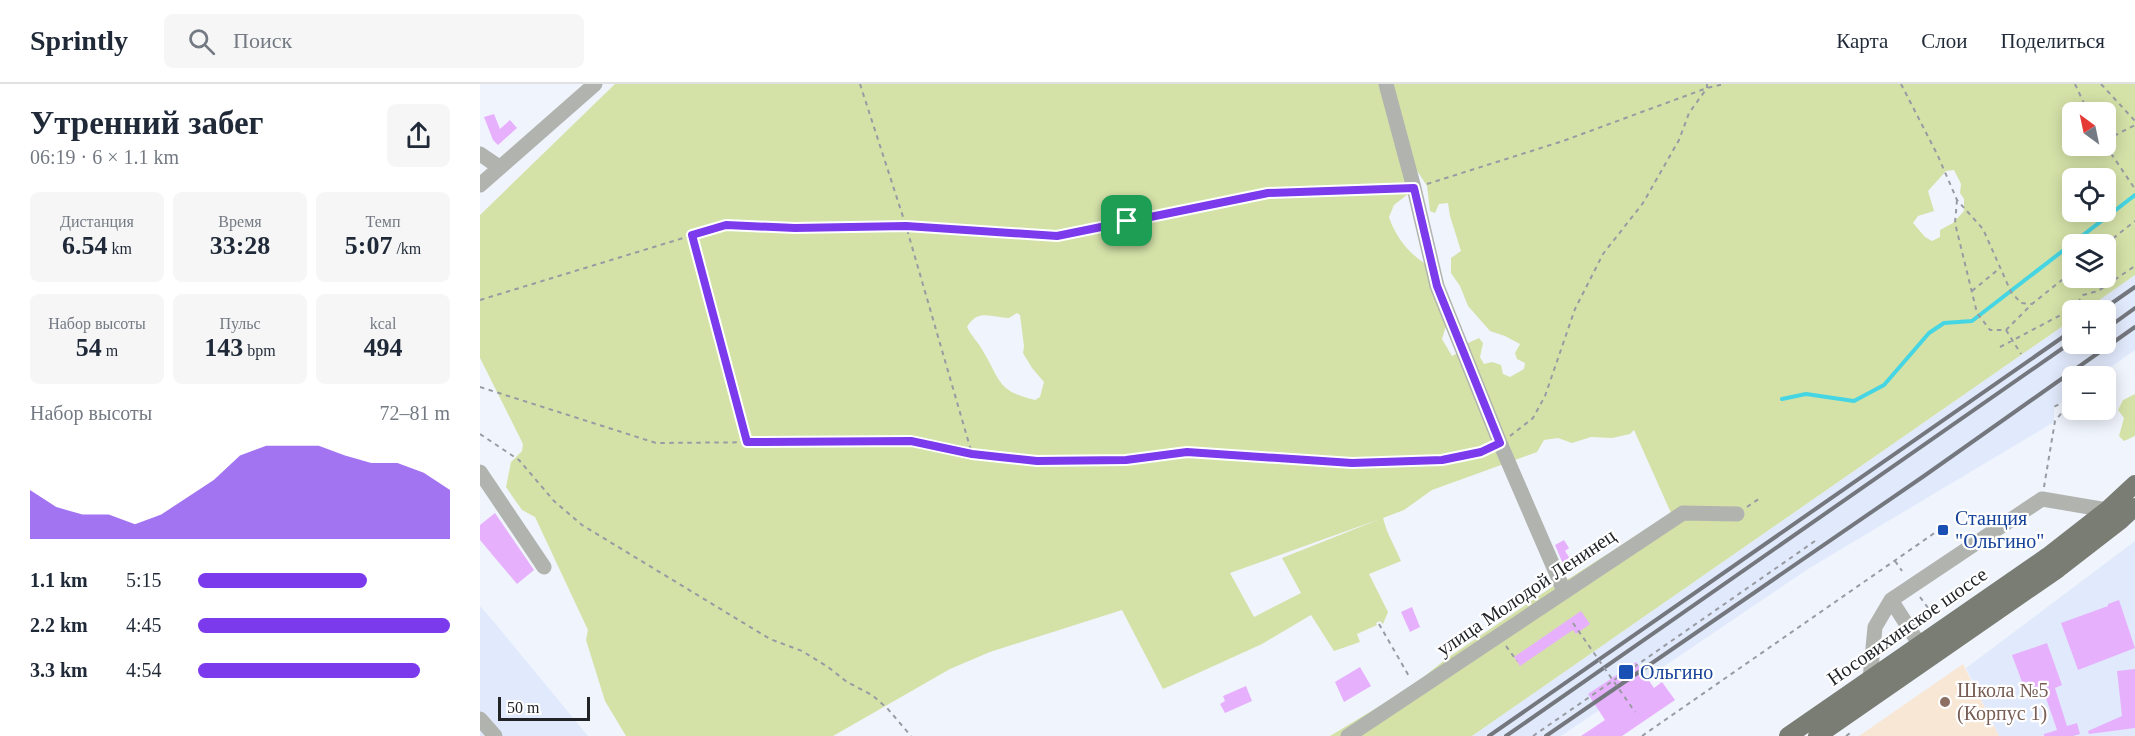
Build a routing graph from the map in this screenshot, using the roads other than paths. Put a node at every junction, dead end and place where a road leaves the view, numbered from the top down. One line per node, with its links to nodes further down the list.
1 (595, 84): 4 (street)
2 (1386, 84): 12 (street)
3 (480, 154): 4 (street)
4 (499, 167): 5 (street)
5 (480, 185)
6 (480, 472): 11 (street)
7 (2135, 484): 9 (main road, Носовихинское шоссе)
8 (2135, 507): 14 (main road, Носовихинское шоссе)
9 (2107, 510): 13 (street); 14 (main road, Носовихинское шоссе)
10 (1737, 514): 12 (street, улица Молодой Ленинец)
11 (544, 567)
12 (1564, 591): 18 (street, улица Молодой Ленинец)
13 (1891, 600): 14 (street); 15 (street)
14 (1924, 651): 15 (main road, Носовихинское шоссе); 20 (main road, Носовихинское шоссе)
15 (1870, 679): 19 (main road, Носовихинское шоссе)
16 (480, 719): 17 (street)
17 (495, 736)
18 (1348, 736)
19 (1788, 736)
20 (1817, 736)

